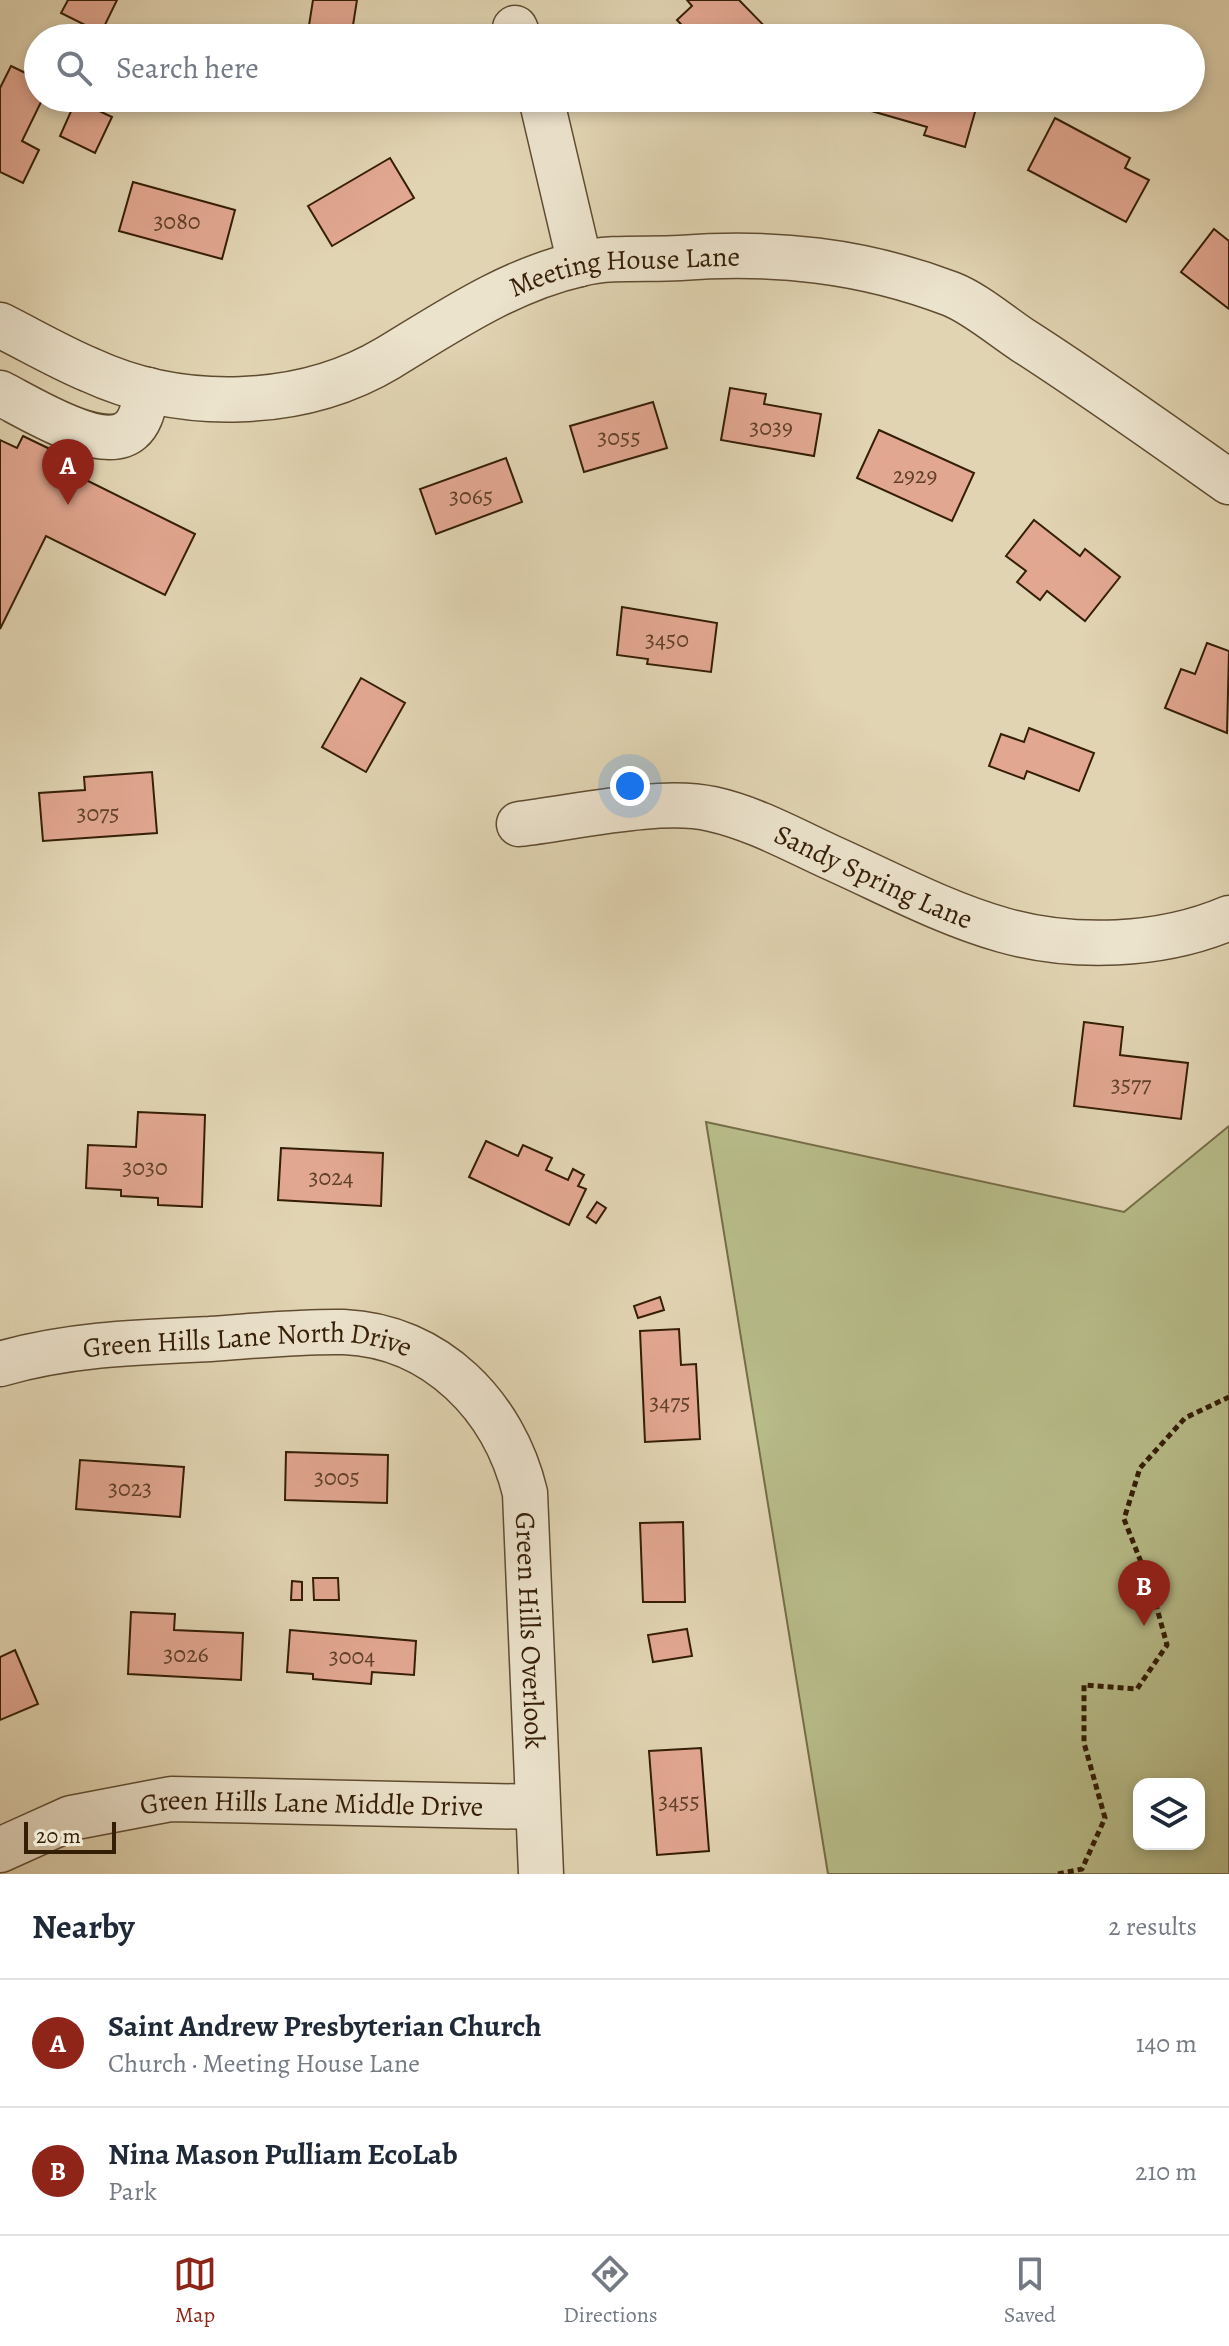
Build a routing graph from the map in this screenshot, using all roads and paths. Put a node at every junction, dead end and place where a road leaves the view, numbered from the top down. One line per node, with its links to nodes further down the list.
1 (544, 112): 2 (street)
2 (580, 264): 5 (street, Meeting House Lane); 7 (street, Meeting House Lane)
3 (0, 325): 4 (street, Meeting House Lane)
4 (53, 352): 5 (street, Meeting House Lane); 6 (street)
5 (148, 390): 6 (street)
6 (16, 401)
7 (1229, 482)
8 (519, 824): 9 (street, Sandy Spring Lane)
9 (1229, 918)
10 (0, 1364): 12 (street, Green Hills Lane North Drive)
11 (1229, 1397): 16 (path)
12 (479, 1399): 13 (street, Green Hills Overlook)
13 (537, 1807): 14 (street, Green Hills Lane Middle Drive); 15 (street, Green Hills Overlook)
14 (0, 1850)
15 (541, 1874)
16 (1058, 1874)

